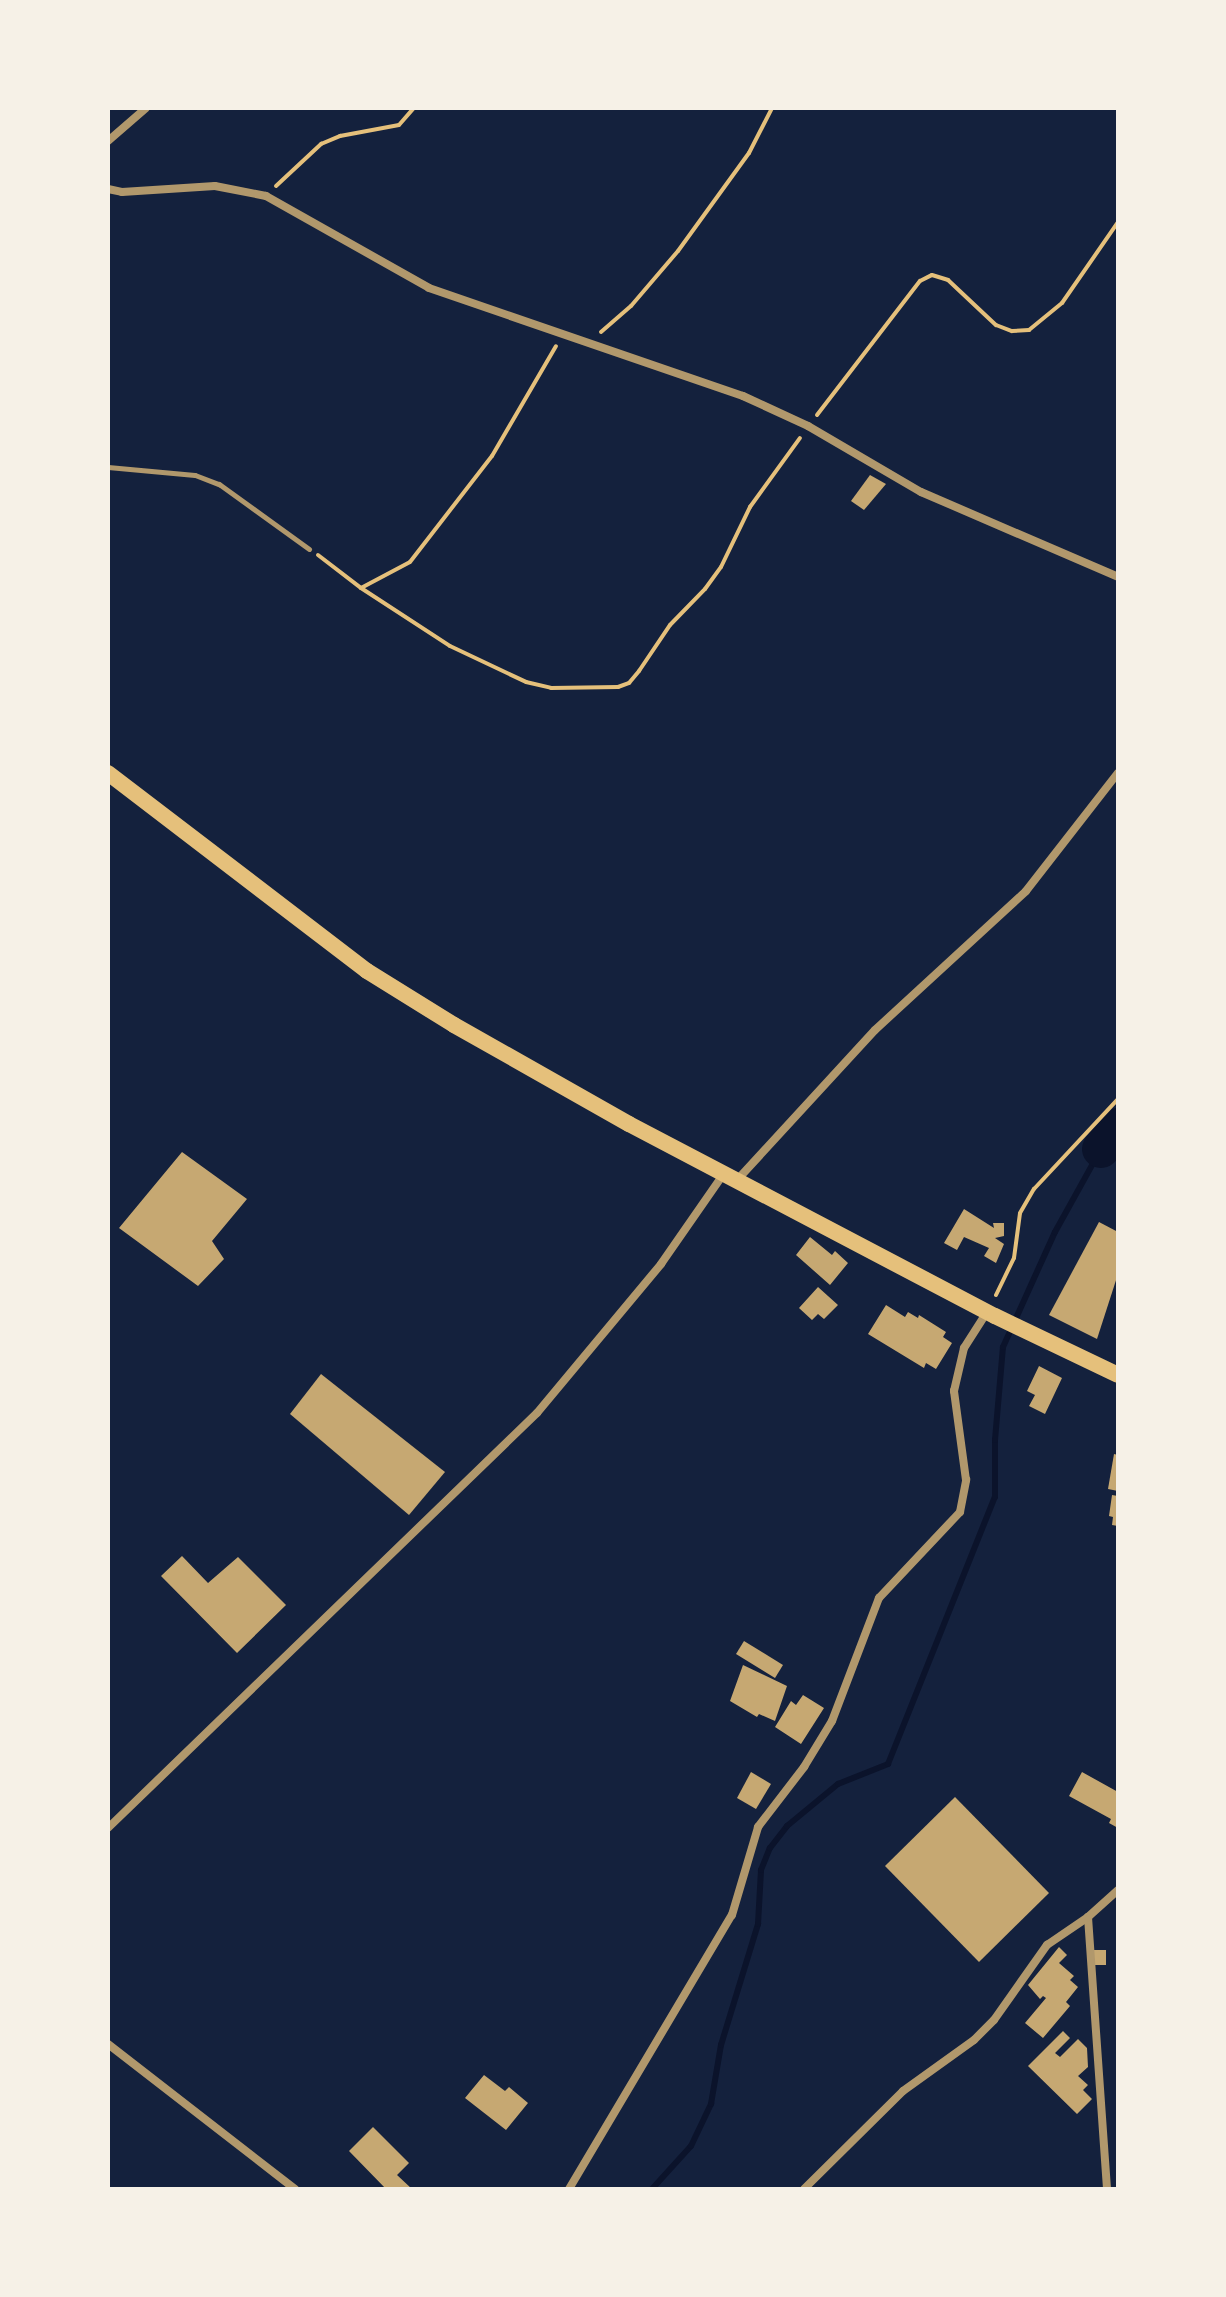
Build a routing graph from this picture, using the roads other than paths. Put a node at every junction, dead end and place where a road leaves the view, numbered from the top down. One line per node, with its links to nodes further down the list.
1 (146, 108): 2 (street)
2 (108, 141)
3 (108, 189): 6 (street)
4 (108, 467): 5 (lane)
5 (309, 549)
6 (1118, 577)
7 (108, 773): 9 (main road)
8 (1118, 773): 9 (street)
9 (732, 1176): 10 (main road); 12 (street)
10 (991, 1314): 11 (main road); 17 (street)
11 (1118, 1375)
12 (108, 1828)
13 (1118, 1890): 14 (street)
14 (1088, 1917): 18 (street); 19 (street)
15 (108, 2044): 16 (street)
16 (295, 2189)
17 (569, 2189)
18 (804, 2189)
19 (1107, 2189)

